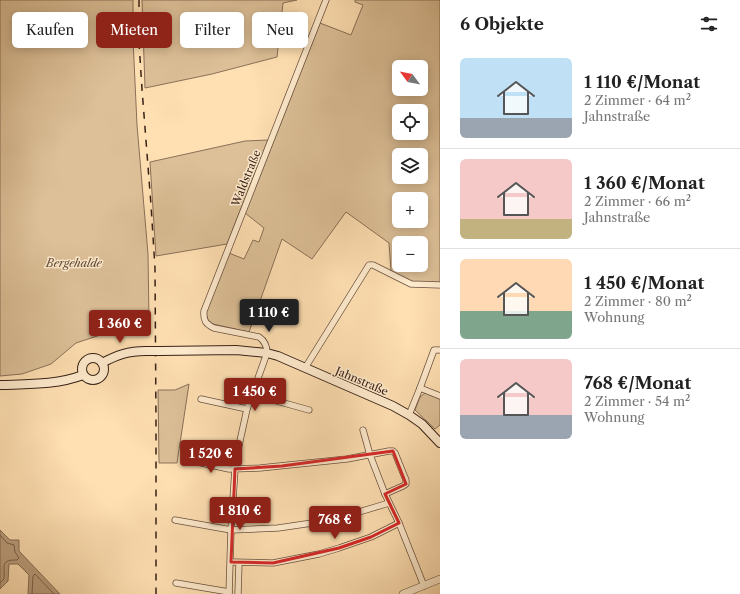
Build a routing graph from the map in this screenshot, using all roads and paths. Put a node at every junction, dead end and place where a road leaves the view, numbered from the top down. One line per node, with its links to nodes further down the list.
1 (326, 0): 4 (street, Waldstraße)
2 (440, 285): 6 (street)
3 (440, 350): 9 (street)
4 (267, 353): 5 (main road, Jahnstraße, bridge); 6 (main road, Jahnstraße); 10 (street)
5 (102, 363): 7 (main road); 7 (main road)
6 (305, 368): 15 (main road, Jahnstraße)
7 (83, 375): 8 (main road)
8 (0, 385)
9 (420, 388): 11 (street); 15 (street)
10 (252, 394): 13 (street); 14 (street)
11 (440, 396)
12 (201, 399): 13 (street)
13 (247, 409): 20 (street)
14 (309, 410)
15 (409, 415): 17 (main road, Jahnstraße)
16 (363, 430): 18 (street)
17 (440, 443)
18 (370, 455): 20 (street); 21 (street); 21 (street)
19 (188, 460): 20 (street)
20 (235, 469): 25 (street)
21 (385, 494): 22 (street)
22 (389, 503): 24 (street); 25 (street)
23 (175, 520): 25 (street)
24 (399, 523): 27 (street); 30 (street)
25 (232, 530): 26 (street)
26 (230, 562): 27 (street); 31 (street)
27 (239, 563): 32 (street)
28 (440, 579): 30 (street)
29 (176, 583): 31 (street)
30 (424, 586): 33 (street)
31 (229, 593)
32 (238, 594)
33 (403, 594)

